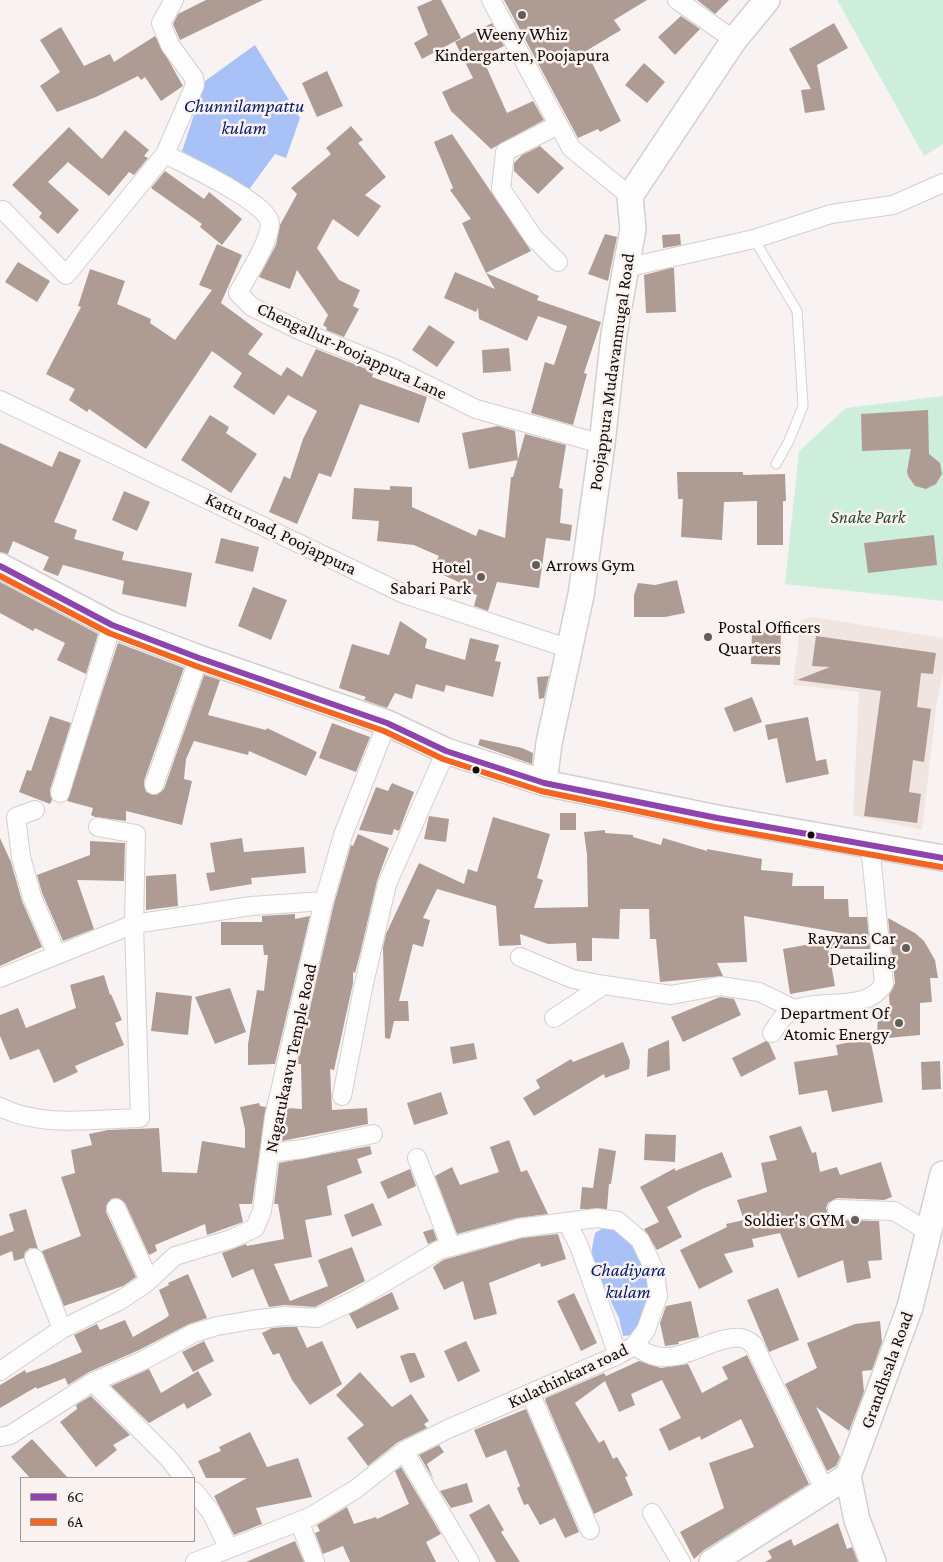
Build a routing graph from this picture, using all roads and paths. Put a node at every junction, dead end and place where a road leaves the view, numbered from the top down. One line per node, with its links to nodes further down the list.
1 (174, 0): 7 (street)
2 (491, 0): 6 (street)
3 (677, 0): 5 (street)
4 (767, 0): 5 (main road)
5 (734, 40): 9 (main road)
6 (558, 125): 9 (street); 12 (street)
7 (165, 154): 10 (street); 15 (street, Chengallur-Poojappura Lane)
8 (943, 183): 11 (street)
9 (630, 196): 13 (main road, Poojappura Mudavanmugal Road)
10 (2, 210)
11 (754, 239): 13 (street); 16 (lane)
12 (558, 262)
13 (625, 268): 15 (main road, Poojappura Mudavanmugal Road)
14 (0, 400): 19 (street, Kattu road, Poojappura)
15 (602, 444): 19 (main road, Poojappura Mudavanmugal Road)
16 (776, 464)
17 (0, 566): 18 (main road)
18 (112, 625): 20 (main road); 25 (street)
19 (570, 649): 23 (main road, Poojappura Mudavanmugal Road)
20 (199, 658): 21 (main road); 24 (street)
21 (387, 723): 22 (main road); 30 (street, Nagarukaavu Temple Road)
22 (446, 751): 23 (main road); 39 (street)
23 (544, 783): 28 (main road)
24 (154, 785)
25 (60, 793)
26 (35, 810): 32 (street)
27 (98, 827): 31 (street)
28 (870, 845): 29 (main road); 36 (street)
29 (943, 858)
30 (324, 901): 31 (street); 42 (street, Nagarukaavu Temple Road)
31 (134, 924): 32 (street); 40 (street)
32 (57, 954): 34 (street)
33 (520, 957): 35 (street)
34 (0, 978)
35 (604, 985): 36 (street); 37 (street)
36 (794, 1009): 38 (street)
37 (554, 1018)
38 (772, 1033)
39 (342, 1096)
40 (0, 1107)
41 (373, 1134): 42 (street)
42 (270, 1153): 51 (street, Nagarukaavu Temple Road)
43 (417, 1158): 49 (street)
44 (943, 1174): 48 (main road, Grandhsala Road)
45 (116, 1208): 51 (street)
46 (837, 1209): 48 (street)
47 (567, 1222): 49 (street, Kulathinkara road); 53 (street, Kulathinkara road); 54 (street)
48 (929, 1232): 60 (main road, Grandhsala Road)
49 (451, 1247): 56 (street, Kulathinkara road)
50 (34, 1258): 52 (street)
51 (149, 1280): 52 (street, Nagarukaavu Temple Road)
52 (62, 1328): 55 (street, Nagarukaavu Temple Road)
53 (634, 1346): 54 (street, Kulathinkara road); 63 (street)
54 (618, 1355): 57 (street, Kulathinkara road)
55 (0, 1371)
56 (93, 1382): 58 (street, Kulathinkara road); 61 (street)
57 (531, 1394): 59 (street, Kulathinkara road); 66 (street)
58 (0, 1437)
59 (404, 1451): 65 (street, Kulathinkara road); 70 (street)
60 (848, 1476): 63 (main road); 73 (main road)
61 (183, 1477)
62 (195, 1492): 67 (street)
63 (825, 1492): 72 (main road)
64 (652, 1513): 71 (street)
65 (299, 1521): 67 (street, Kulathinkara road); 69 (street)
66 (590, 1530)
67 (228, 1547): 68 (street, Kulathinkara road)
68 (205, 1560)
69 (315, 1562)
70 (470, 1562)
71 (681, 1562)
72 (712, 1562)
73 (873, 1562)

